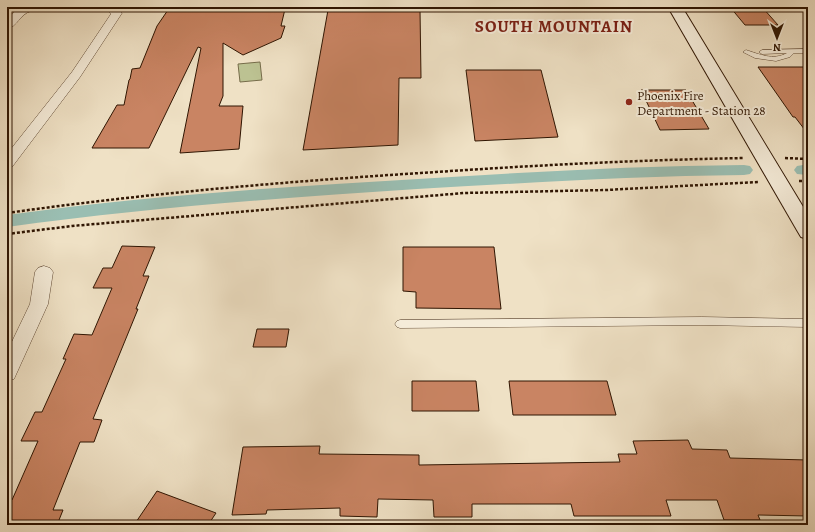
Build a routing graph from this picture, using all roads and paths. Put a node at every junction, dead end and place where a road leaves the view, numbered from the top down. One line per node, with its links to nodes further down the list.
1 (675, 7): 14 (main road)
2 (64, 8): 3 (street); 11 (street)
3 (7, 26)
4 (808, 51): 7 (lane)
5 (746, 52): 7 (lane)
6 (762, 52): 7 (lane)
7 (792, 52)
8 (737, 158): 13 (path)
9 (790, 158): 10 (path)
10 (808, 159)
11 (7, 164)
12 (752, 183): 15 (path)
13 (7, 213)
14 (808, 232)
15 (7, 234)
16 (44, 272): 19 (street)
17 (400, 324): 18 (lane)
18 (808, 324)
19 (7, 373)

